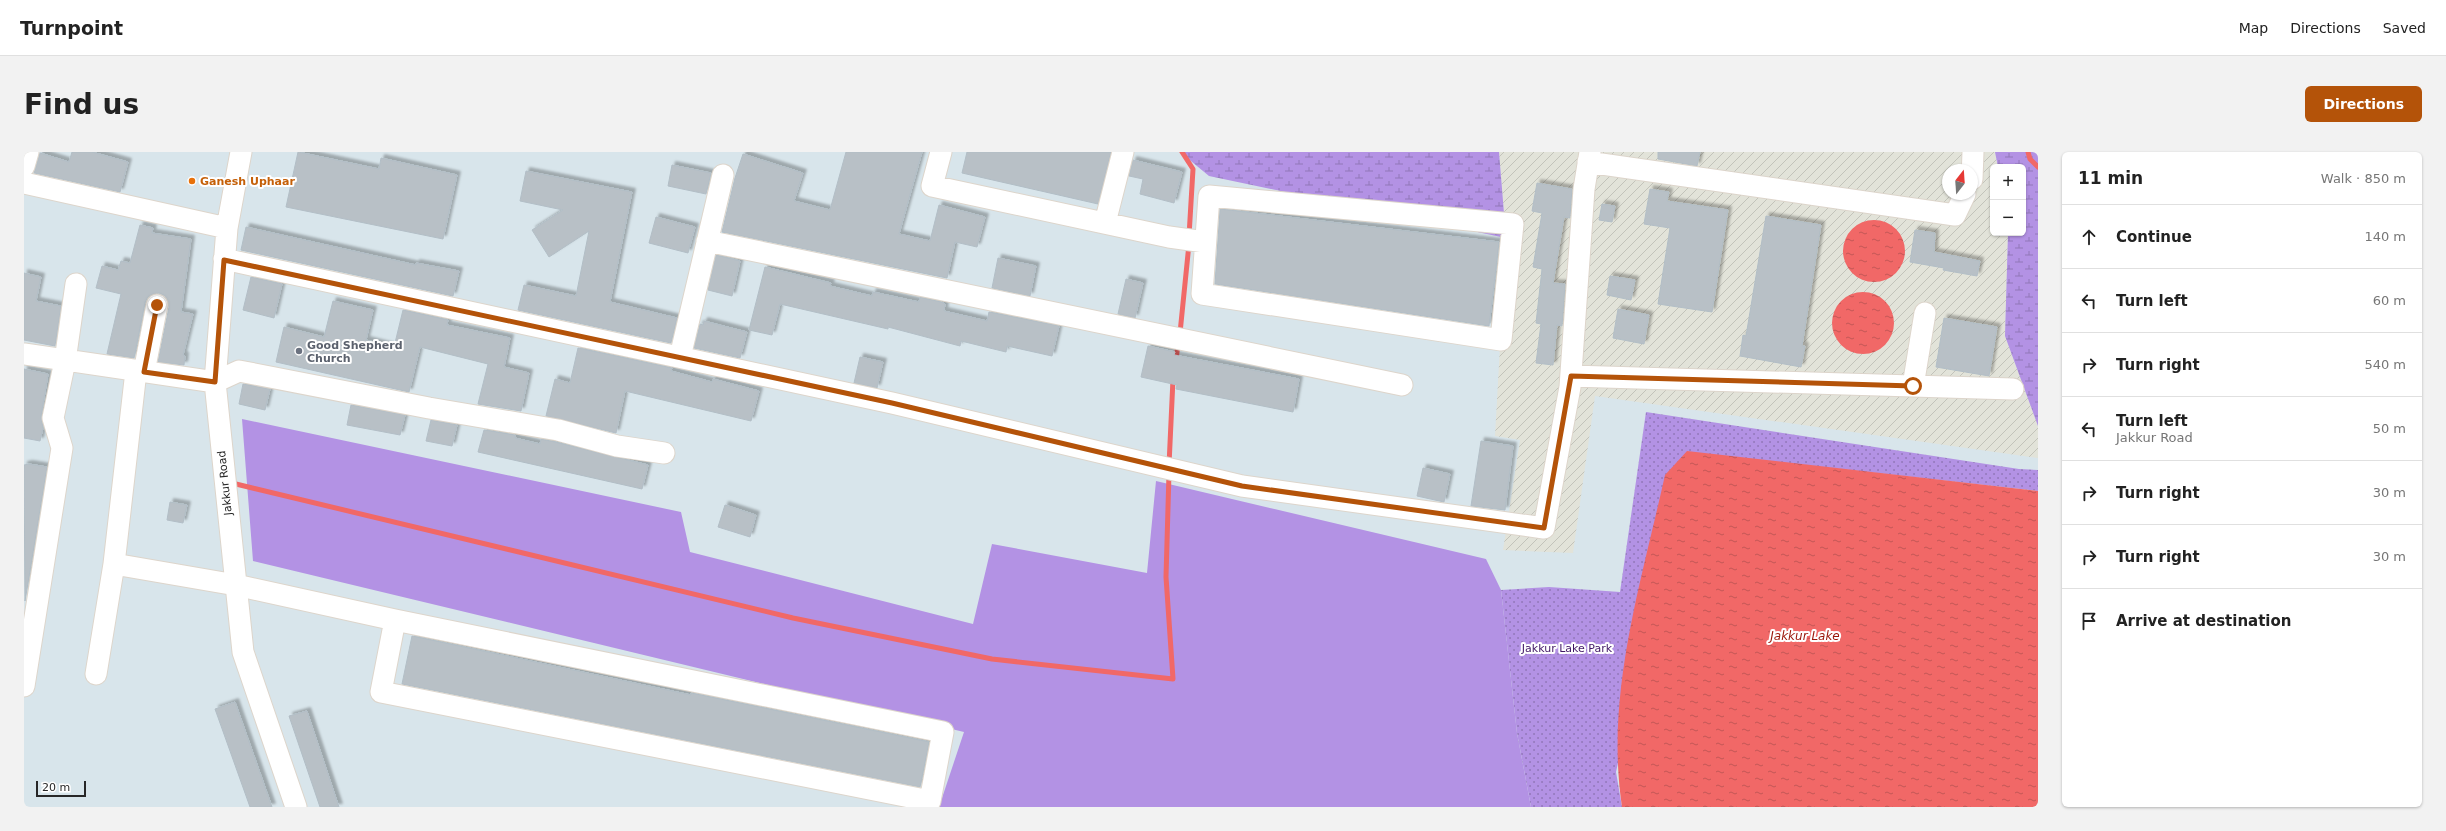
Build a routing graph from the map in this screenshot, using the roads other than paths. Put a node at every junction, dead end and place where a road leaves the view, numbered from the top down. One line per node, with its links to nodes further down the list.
1 (28, 152): 8 (street)
2 (241, 152): 13 (street, Jakkur Road)
3 (941, 152): 12 (street)
4 (1122, 152): 12 (street)
5 (1973, 152): 7 (street)
6 (1589, 157): 11 (street); 24 (street)
7 (1973, 164)
8 (24, 166)
9 (723, 175): 14 (street)
10 (24, 183): 13 (street)
11 (1962, 200)
12 (1105, 223): 15 (street)
13 (227, 228): 16 (street, Jakkur Road)
14 (707, 241): 21 (street); 26 (street)
15 (1202, 242): 15 (street)
16 (224, 260): 21 (street); 25 (street, Jakkur Road)
17 (76, 284): 22 (street)
18 (157, 305): 23 (street)
19 (1925, 313): 27 (street)
20 (24, 354): 22 (street)
21 (680, 357): 24 (street)
22 (65, 361): 23 (street); 34 (street)
23 (140, 372): 25 (street); 30 (street)
24 (1571, 376): 27 (street)
25 (215, 382): 29 (street); 31 (street, Jakkur Road)
26 (1402, 385)
27 (1913, 386): 28 (street)
28 (2013, 389)
29 (664, 453)
30 (114, 564): 31 (street); 33 (street)
31 (236, 586): 32 (street); 35 (street, Jakkur Road)
32 (395, 620): 32 (street)
33 (96, 674)
34 (24, 686)
35 (296, 807)

